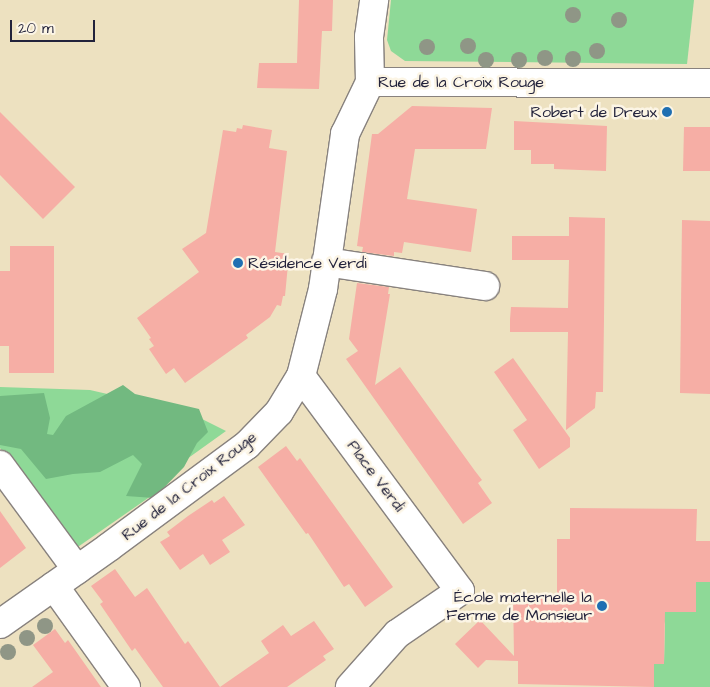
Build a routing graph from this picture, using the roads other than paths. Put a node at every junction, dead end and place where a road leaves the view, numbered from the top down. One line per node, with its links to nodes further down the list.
1 (374, 0): 2 (street)
2 (370, 82): 3 (street, Rue de la Croix Rouge); 4 (street, Rue de la Croix Rouge)
3 (710, 83)
4 (326, 262): 5 (street); 6 (street, Rue de la Croix Rouge)
5 (484, 286)
6 (301, 376): 8 (street, Rue de la Croix Rouge); 12 (street, Place Verdi)
7 (0, 465): 8 (street)
8 (77, 570): 9 (street, Rue de la Croix Rouge)
9 (54, 586): 10 (street, Rue de la Croix Rouge); 11 (street)
10 (0, 624)
11 (126, 687)
12 (350, 687)

